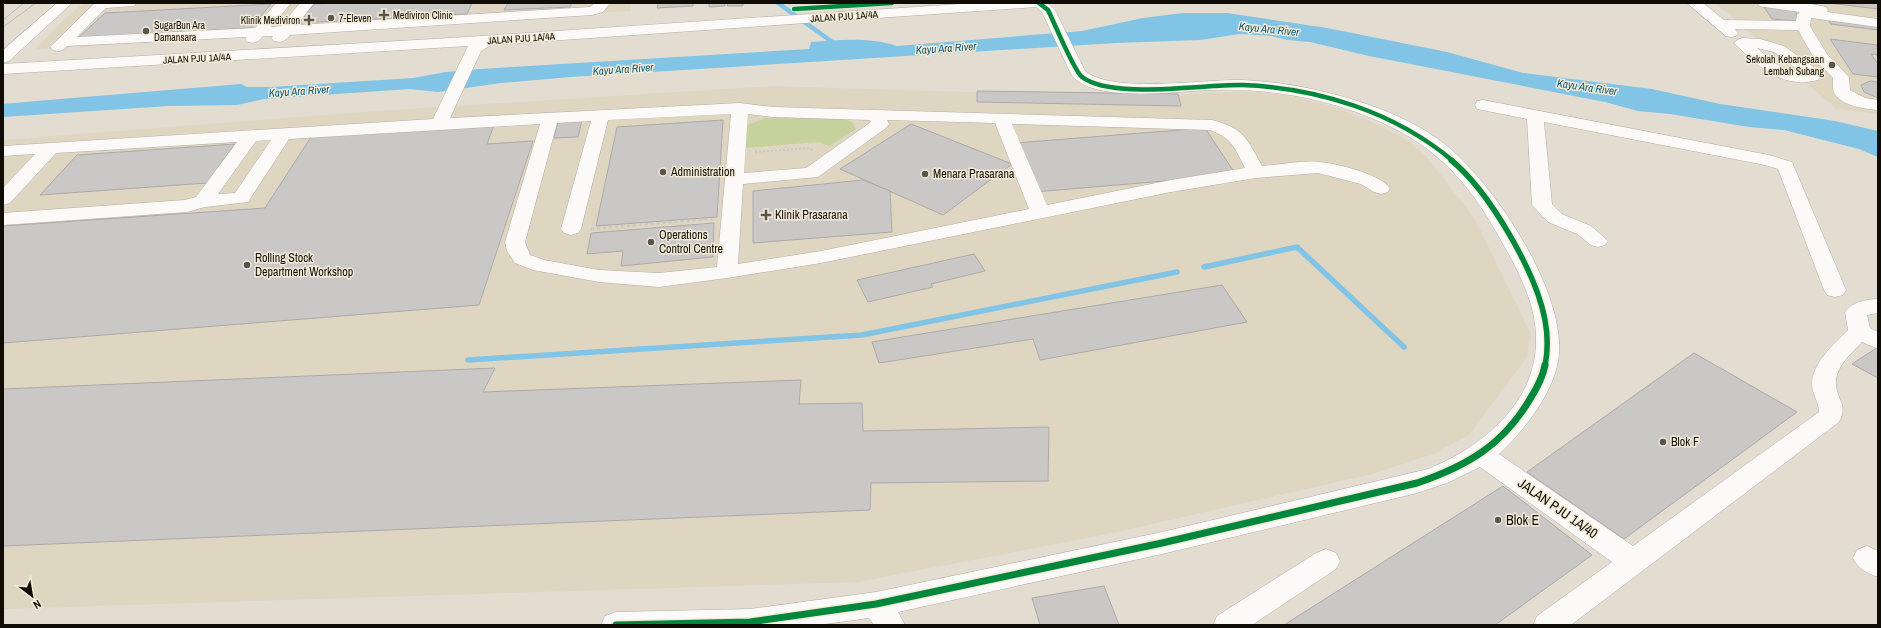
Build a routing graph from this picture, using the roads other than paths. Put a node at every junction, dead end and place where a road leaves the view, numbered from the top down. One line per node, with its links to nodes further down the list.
1 (64, 3): 29 (street)
2 (129, 3): 11 (street)
3 (284, 3): 21 (street)
4 (307, 3): 20 (street)
5 (478, 3): 16 (street)
6 (495, 3): 15 (street)
7 (603, 3): 15 (street)
8 (957, 3): 13 (street, JALAN PJU 1A/4A)
9 (1694, 3): 18 (street)
10 (1764, 3): 14 (street)
11 (103, 4): 23 (street)
12 (1045, 6): 13 (street, JALAN PJU 1A/4A); 57 (street)
13 (810, 16): 22 (street, JALAN PJU 1A/4A)
14 (1878, 16)
15 (488, 18): 16 (street); 22 (street)
16 (471, 19): 20 (street); 25 (street)
17 (1878, 23): 19 (street)
18 (1721, 24): 19 (street); 24 (street)
19 (1803, 26): 32 (street)
20 (285, 30): 21 (street); 26 (street)
21 (259, 32): 23 (street); 27 (street)
22 (486, 37): 25 (street)
23 (63, 42): 28 (street)
24 (1742, 43)
25 (468, 44): 26 (street, JALAN PJU 1A/4A); 37 (street)
26 (271, 50): 27 (street, JALAN PJU 1A/4A)
27 (243, 51): 28 (street, JALAN PJU 1A/4A); 30 (street, JALAN PJU 1A/4A)
28 (48, 57): 29 (street, JALAN PJU 1A/4A)
29 (3, 58)
30 (3, 69)
31 (1483, 104): 34 (street)
32 (1878, 105)
33 (740, 108): 35 (street); 36 (street); 45 (street)
34 (1535, 114): 52 (street); 54 (street)
35 (601, 115): 38 (street); 51 (street)
36 (878, 115): 39 (street); 45 (street)
37 (442, 118): 38 (street); 40 (street)
38 (550, 118): 53 (street)
39 (1002, 119): 44 (street); 49 (street)
40 (284, 133): 41 (street); 48 (street)
41 (251, 135): 42 (street); 48 (street)
42 (52, 148): 43 (street); 47 (street)
43 (3, 152)
44 (1256, 172): 46 (street); 49 (street)
45 (734, 179): 53 (street)
46 (1381, 188)
47 (6, 192)
48 (203, 201): 50 (street)
49 (1040, 212): 53 (street)
50 (3, 219)
51 (571, 229)
52 (1598, 241)
53 (727, 272)
54 (1835, 290)
55 (1878, 306): 56 (street)
56 (1869, 336): 59 (street)
57 (1481, 454): 59 (street, JALAN PJU 1A/40); 60 (street)
58 (1326, 561): 62 (street)
59 (1634, 562): 64 (street)
60 (883, 615): 61 (street)
61 (750, 623): 63 (street)
62 (1233, 624)
63 (616, 625)
64 (1548, 625)

